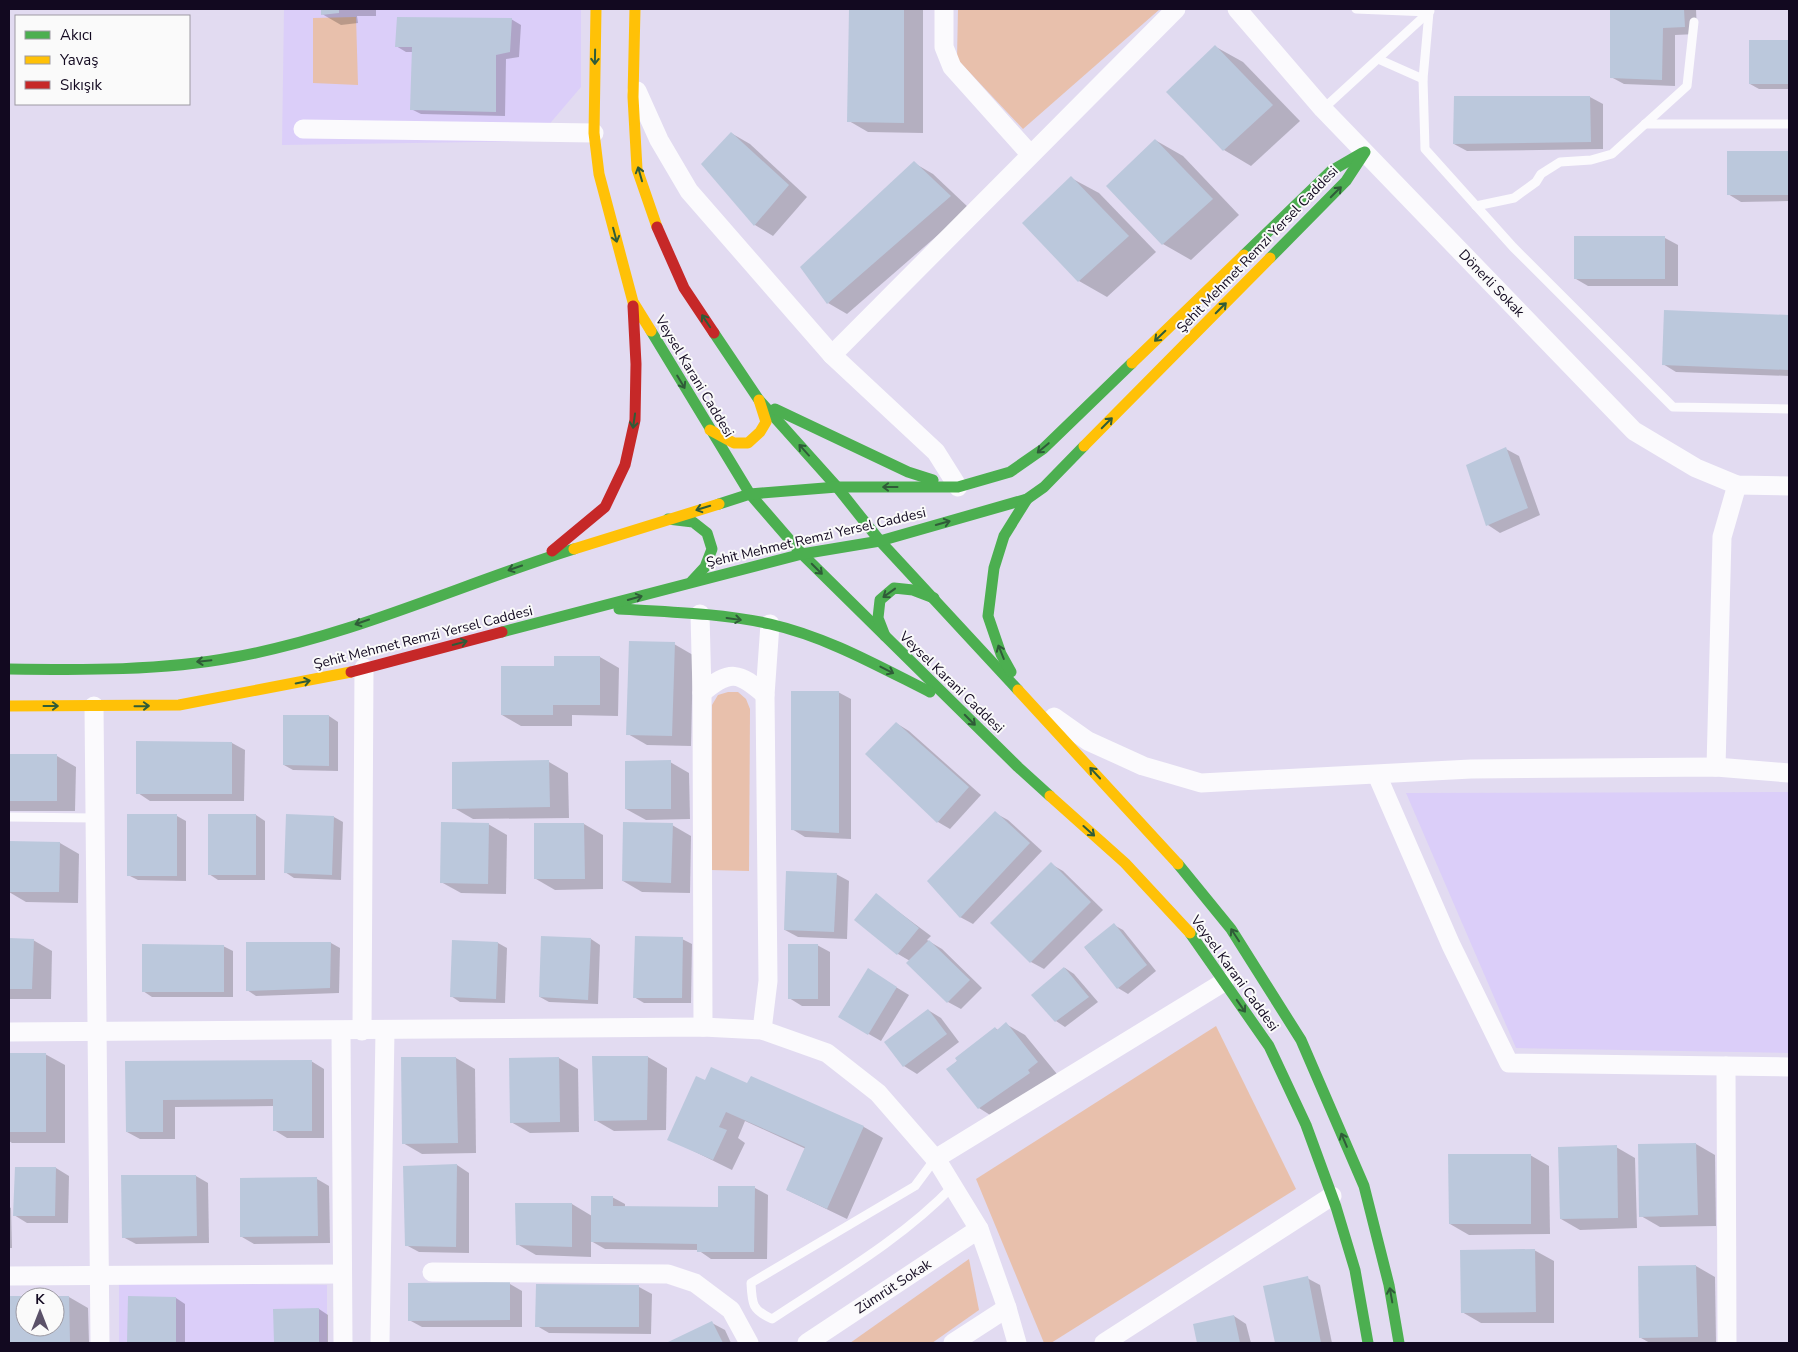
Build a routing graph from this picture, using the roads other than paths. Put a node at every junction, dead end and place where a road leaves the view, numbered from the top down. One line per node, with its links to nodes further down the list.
1 (596, 9): 16 (main road, Veysel Karani Caddesi, one-way to 16)
2 (635, 9): 11 (main road, Veysel Karani Caddesi)
3 (944, 9): 18 (street)
4 (1176, 9): 18 (street)
5 (1237, 9): 12 (street, Dönerli Sokak)
6 (1356, 9): 7 (lane)
7 (1431, 10): 9 (lane); 10 (lane)
8 (1694, 22): 13 (lane)
9 (1378, 59): 10 (lane); 12 (lane)
10 (1423, 79): 19 (lane)
11 (633, 83): 21 (street); 22 (main road, Veysel Karani Caddesi, one-way to 11)
12 (1323, 109): 17 (street, Dönerli Sokak)
13 (1645, 124): 14 (lane); 19 (lane)
14 (1789, 124)
15 (304, 129): 16 (street)
16 (594, 133): 20 (main road, Veysel Karani Caddesi, one-way to 20)
17 (1364, 152): 25 (street, Dönerli Sokak); 28 (main road, Şehit Mehmet Remzi Yersel Caddesi, one-way to 28); 30 (main road, Şehit Mehmet Remzi Yersel Caddesi, one-way to 17)
18 (1030, 154): 21 (street)
19 (1476, 206): 23 (lane)
20 (633, 302): 24 (main road, Veysel Karani Caddesi, one-way to 24); 34 (main road, one-way to 34)
21 (832, 355): 28 (street)
22 (759, 400): 24 (main road); 27 (main road, Veysel Karani Caddesi, one-way to 22); 28 (main road)
23 (1789, 409)
24 (710, 430): 29 (main road, Veysel Karani Caddesi)
25 (1737, 485): 26 (street, Dönerli Sokak); 49 (street)
26 (1789, 486)
27 (837, 487): 28 (main road, Şehit Mehmet Remzi Yersel Caddesi, one-way to 27); 29 (main road, Şehit Mehmet Remzi Yersel Caddesi); 32 (main road, Veysel Karani Caddesi)
28 (958, 487)
29 (750, 494): 31 (main road, Şehit Mehmet Remzi Yersel Caddesi, one-way to 31); 33 (main road, Veysel Karani Caddesi)
30 (1027, 499): 32 (main road, Şehit Mehmet Remzi Yersel Caddesi, one-way to 30); 45 (main road, one-way to 30)
31 (668, 519): 34 (main road, Şehit Mehmet Remzi Yersel Caddesi); 35 (main road)
32 (880, 540): 33 (main road, Şehit Mehmet Remzi Yersel Caddesi); 36 (main road, Veysel Karani Caddesi)
33 (802, 554): 35 (main road, Şehit Mehmet Remzi Yersel Caddesi); 40 (main road, Veysel Karani Caddesi, one-way to 40)
34 (544, 558): 42 (main road, Şehit Mehmet Remzi Yersel Caddesi, one-way to 42)
35 (692, 581): 37 (main road, Şehit Mehmet Remzi Yersel Caddesi, one-way to 35)
36 (934, 598): 40 (main road, one-way to 40); 45 (main road, Veysel Karani Caddesi)
37 (598, 608): 38 (main road); 41 (main road, Şehit Mehmet Remzi Yersel Caddesi, one-way to 37)
38 (700, 614): 39 (main road, one-way to 39); 43 (street)
39 (770, 624): 44 (street); 46 (main road, one-way to 46)
40 (885, 636): 46 (main road, Veysel Karani Caddesi)
41 (364, 668): 48 (main road, Şehit Mehmet Remzi Yersel Caddesi, one-way to 41); 59 (street)
42 (9, 669)
43 (702, 693): 44 (street); 55 (street)
44 (765, 695): 57 (street)
45 (1022, 695): 51 (street); 82 (main road, Veysel Karani Caddesi, one-way to 45)
46 (954, 704): 54 (main road, Veysel Karani Caddesi, one-way to 54)
47 (9, 706): 48 (main road, Şehit Mehmet Remzi Yersel Caddesi, one-way to 48)
48 (94, 706): 53 (street)
49 (1716, 767): 50 (street); 51 (street)
50 (1789, 774)
51 (1377, 775): 62 (street)
52 (9, 816): 53 (lane)
53 (94, 818): 61 (street)
54 (1224, 982): 64 (street); 66 (main road, Veysel Karani Caddesi, one-way to 66)
55 (703, 1027): 56 (street); 57 (street)
56 (385, 1030): 59 (street); 75 (street)
57 (762, 1030): 64 (street)
58 (341, 1031): 59 (street); 61 (street); 69 (street)
59 (362, 1031)
60 (9, 1032): 61 (street)
61 (96, 1032): 71 (street)
62 (1726, 1066): 63 (street); 83 (street)
63 (1789, 1067)
64 (935, 1159): 65 (street); 65 (lane)
65 (953, 1186): 67 (street)
66 (1332, 1196): 80 (street); 81 (main road, Veysel Karani Caddesi)
67 (979, 1229): 72 (street); 77 (street, Zümrüt Sokak)
68 (432, 1272): 76 (street)
69 (342, 1274): 71 (street); 74 (street)
70 (9, 1276): 71 (street)
71 (99, 1276): 73 (street)
72 (1007, 1308): 78 (street); 79 (street)
73 (100, 1343)
74 (343, 1343)
75 (380, 1343)
76 (749, 1343)
77 (806, 1343)
78 (953, 1343)
79 (1017, 1343)
80 (1104, 1343)
81 (1368, 1343)
82 (1399, 1343)
83 (1727, 1343)

